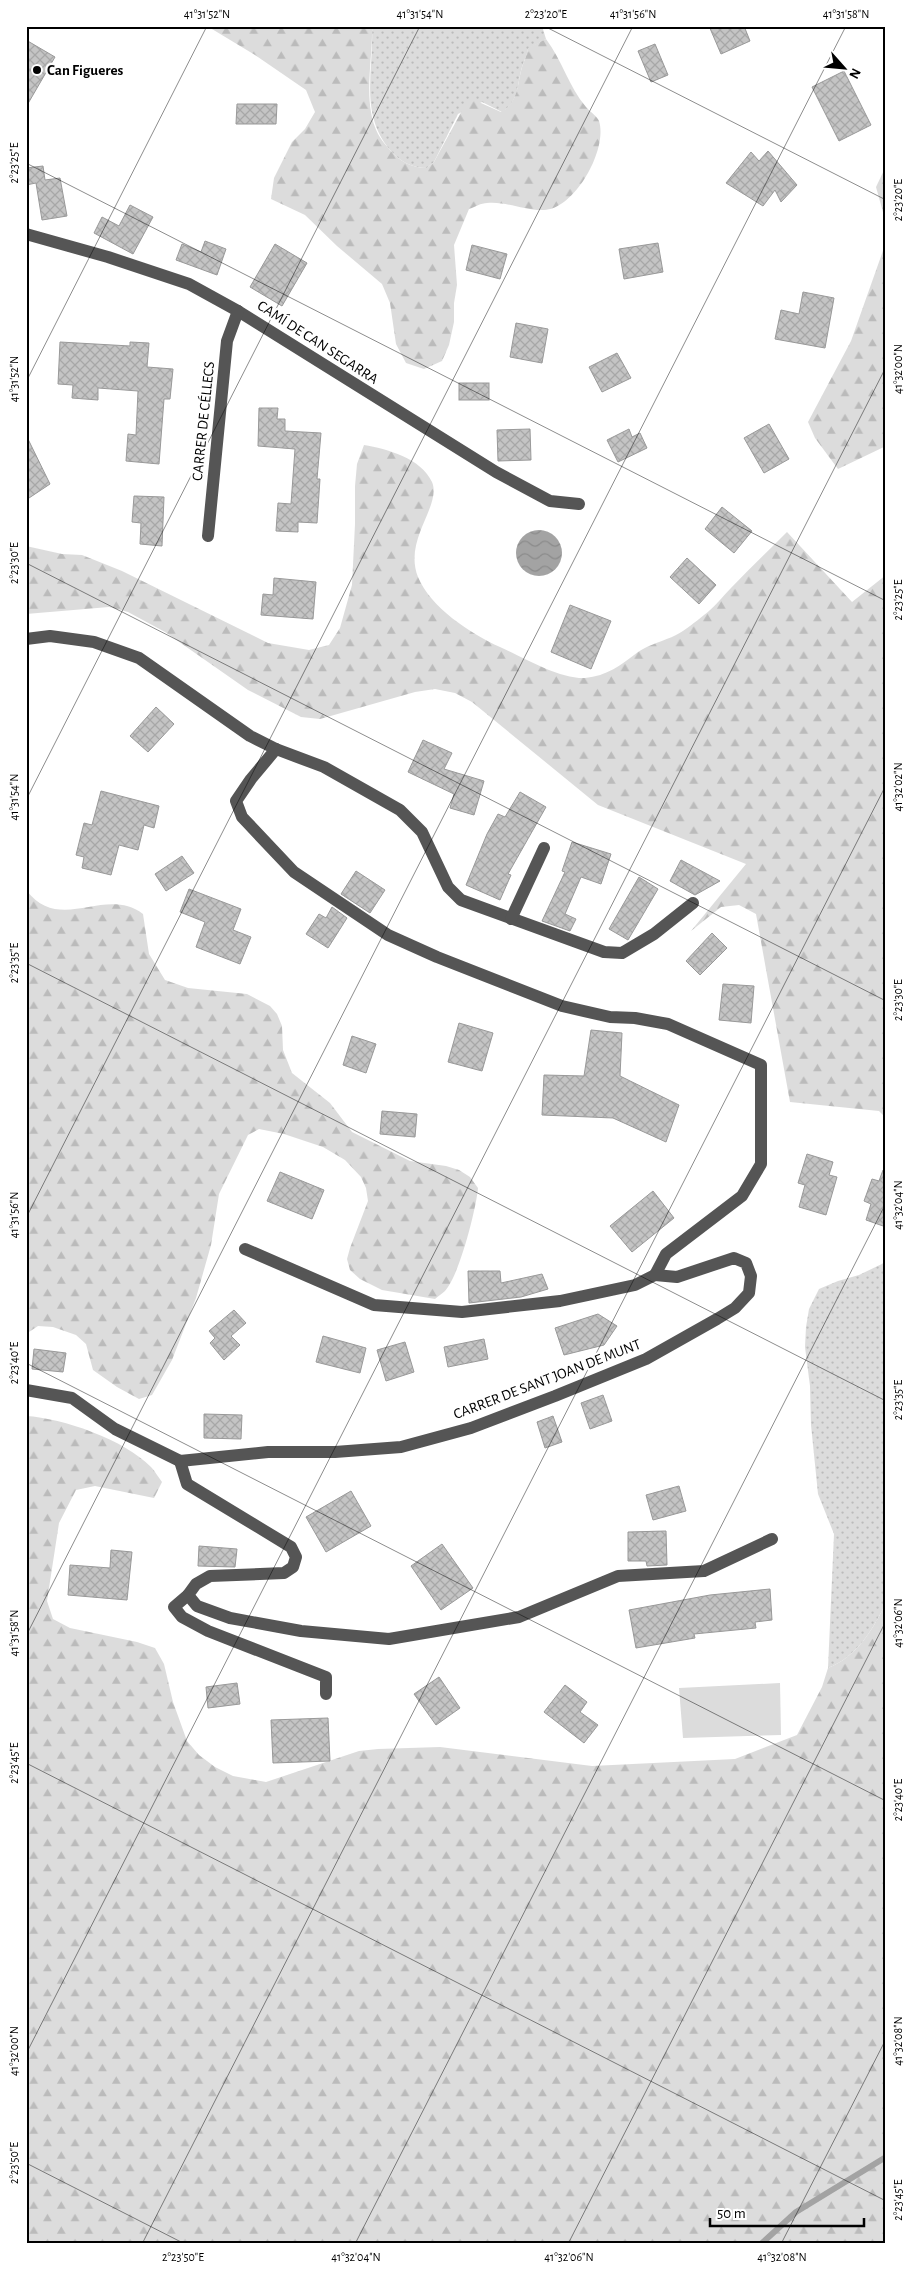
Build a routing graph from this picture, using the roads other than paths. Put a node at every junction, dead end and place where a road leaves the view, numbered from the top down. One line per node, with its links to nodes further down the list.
1 (26, 234): 2 (street, CAMÍ DE CAN SEGARRA)
2 (238, 311): 3 (street, CAMÍ DE CAN SEGARRA); 4 (street, CARRER DE CÉLLECS)
3 (578, 504)
4 (208, 536)
5 (26, 639): 6 (street)
6 (276, 749): 9 (street); 11 (street)
7 (544, 848): 9 (street)
8 (693, 903): 9 (street)
9 (511, 919)
10 (245, 1249): 11 (street)
11 (655, 1275): 13 (street, CARRER DE SANT JOAN DE MUNT)
12 (26, 1390): 13 (street)
13 (180, 1461): 15 (street)
14 (772, 1539): 15 (street)
15 (188, 1595): 16 (street)
16 (326, 1694)

